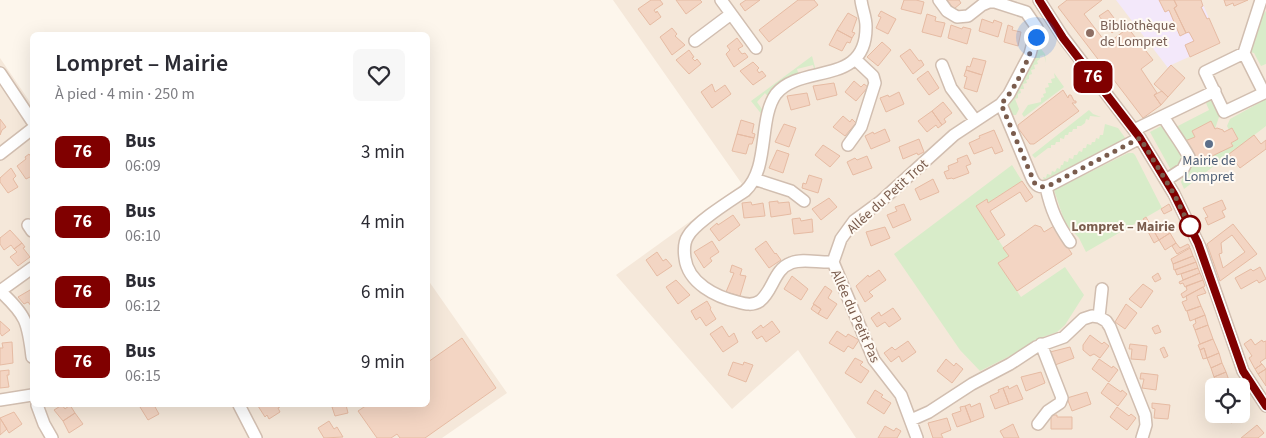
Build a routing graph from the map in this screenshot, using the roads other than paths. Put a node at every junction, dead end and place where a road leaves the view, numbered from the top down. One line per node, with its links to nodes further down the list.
1 (721, 0): 6 (street)
2 (861, 0): 11 (street)
3 (939, 0): 7 (street)
4 (1261, 0): 10 (street)
5 (1041, 2): 7 (street); 20 (street)
6 (731, 14): 8 (street); 9 (street)
7 (1029, 14): 15 (street, Allée du Petit Trot)
8 (695, 41)
9 (756, 48)
10 (1244, 53): 14 (street); 14 (street)
11 (854, 58): 21 (street); 23 (street)
12 (942, 65): 18 (street)
13 (0, 73): 17 (street)
14 (1214, 91): 16 (street)
15 (1001, 104): 18 (street, Allée du Petit Trot); 25 (street)
16 (1163, 116): 20 (street); 24 (street)
17 (30, 118)
18 (975, 120): 28 (street, Allée du Petit Trot)
19 (30, 131): 22 (street)
20 (1137, 134): 24 (street); 25 (street)
21 (848, 145)
22 (0, 154)
23 (754, 179): 26 (street); 28 (street)
24 (1166, 180): 37 (street)
25 (1046, 187): 27 (street)
26 (804, 201)
27 (1070, 242)
28 (832, 262): 40 (street, Allée du Petit Pas)
29 (30, 269): 31 (street)
30 (1102, 289): 32 (street)
31 (0, 291): 33 (street)
32 (1099, 317): 34 (street); 45 (street)
33 (30, 329)
34 (1042, 344): 40 (street); 41 (street)
35 (30, 395): 36 (street)
36 (0, 400)
37 (1266, 406)
38 (38, 407): 42 (street)
39 (244, 407): 43 (street)
40 (911, 420): 44 (street, Allée du Petit Pas)
41 (1038, 424)
42 (52, 438)
43 (256, 438)
44 (916, 438)
45 (1142, 438)

